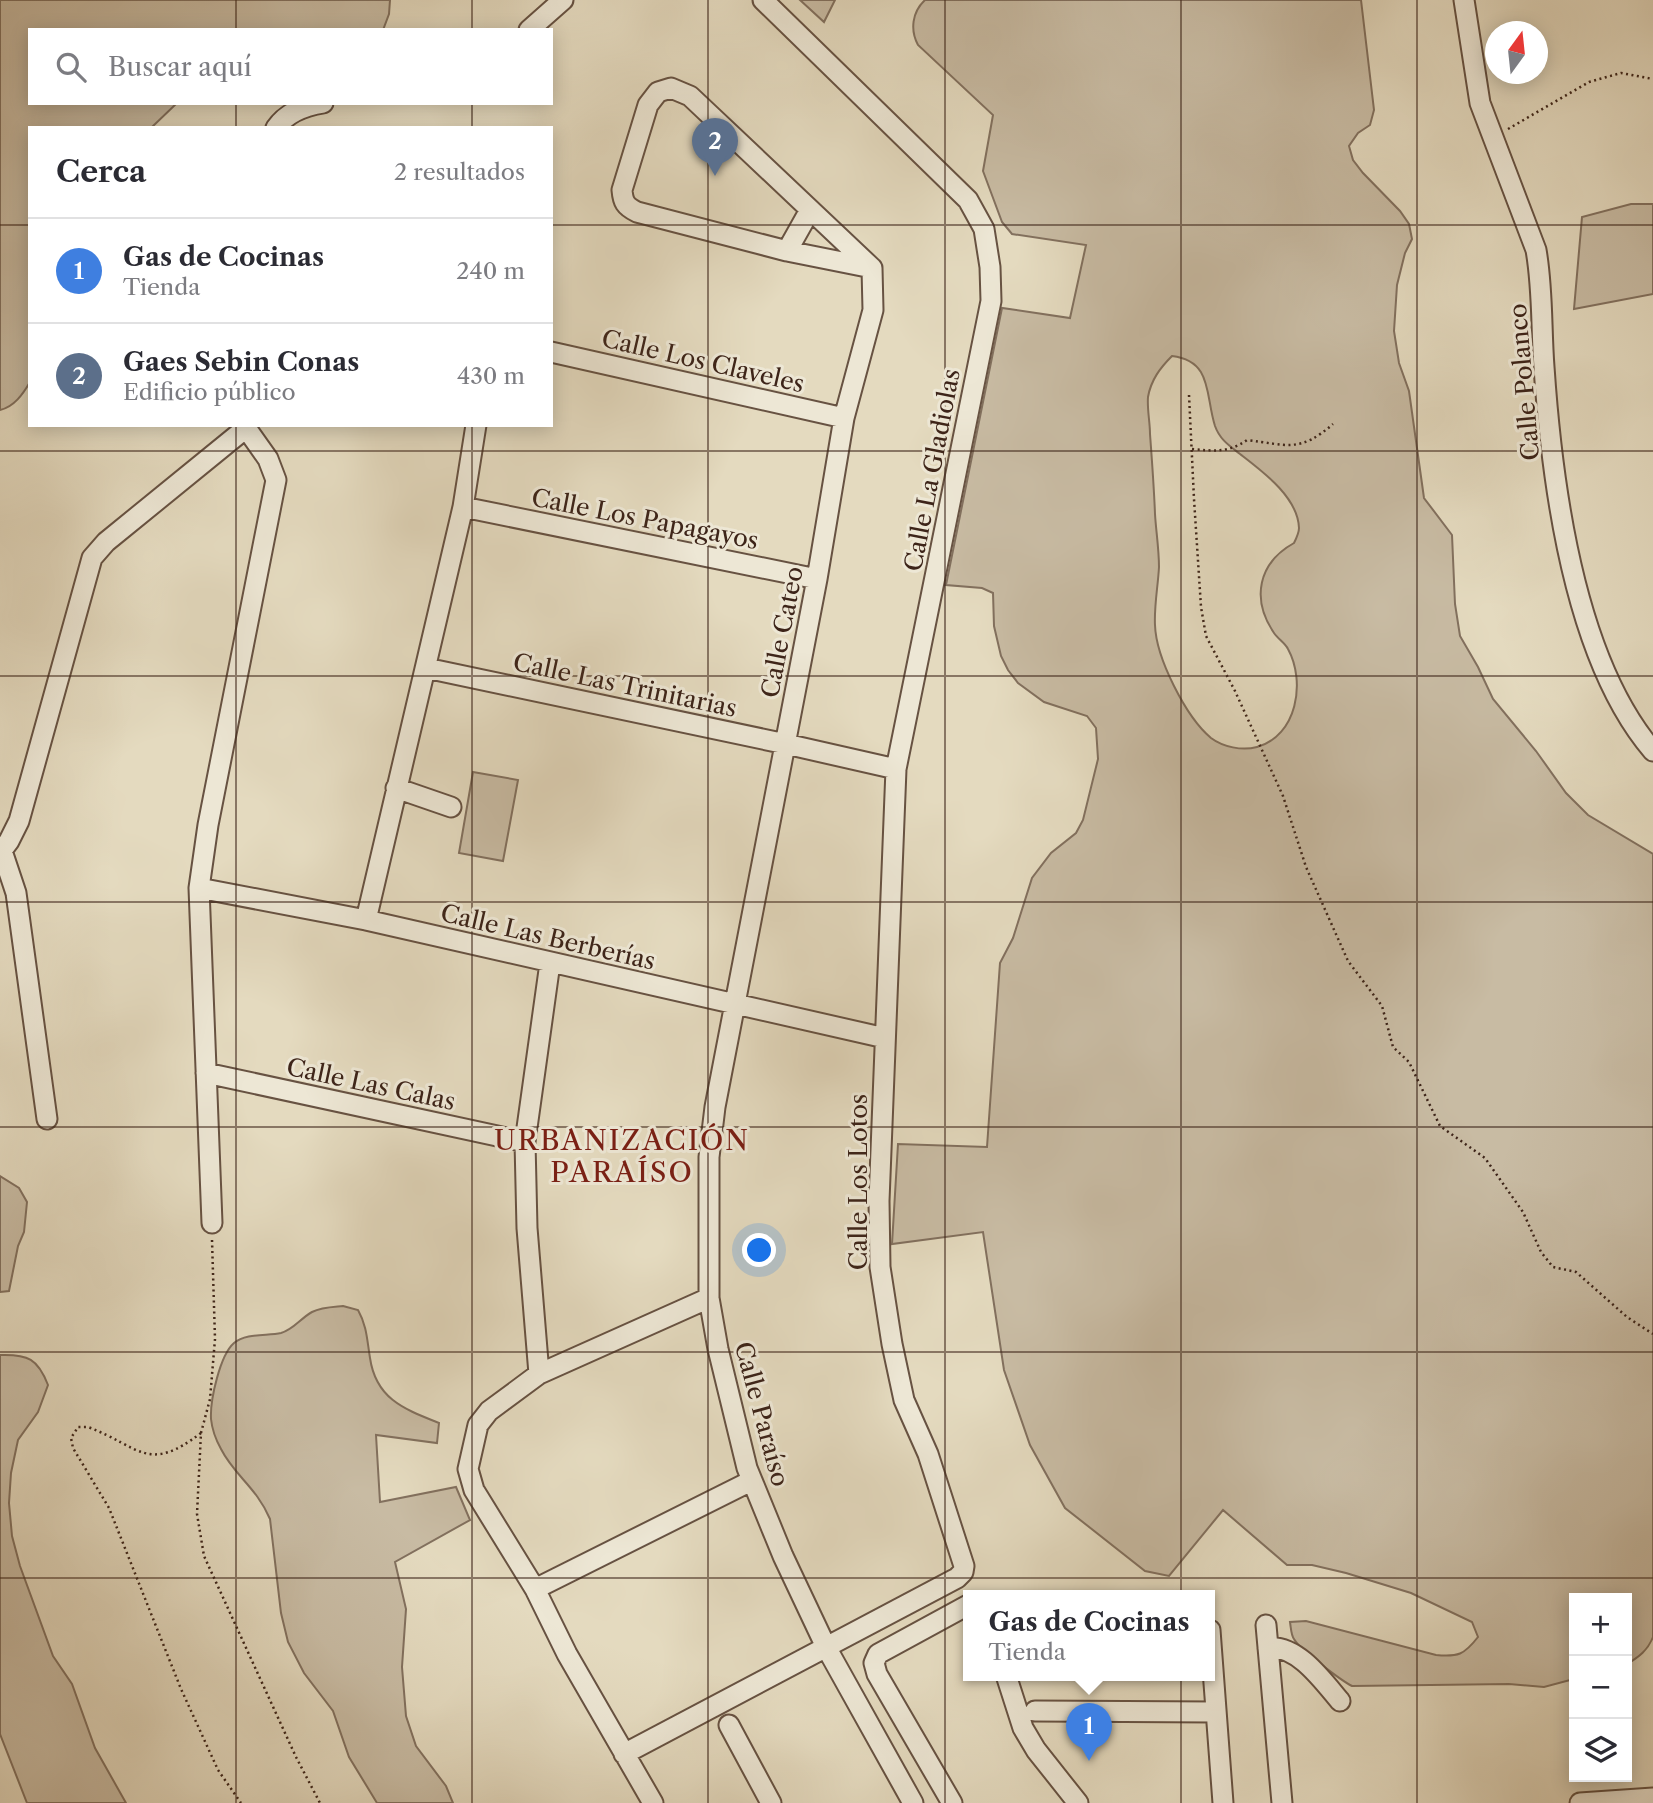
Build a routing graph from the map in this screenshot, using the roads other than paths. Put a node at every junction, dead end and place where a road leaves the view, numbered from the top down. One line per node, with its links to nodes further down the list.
1 (563, 0): 4 (street)
2 (763, 0): 19 (street, Calle La Gladiolas)
3 (1464, 0): 18 (street, Calle Polanco)
4 (531, 28)
5 (316, 105): 6 (street)
6 (280, 122)
7 (810, 210): 8 (street); 8 (street); 9 (street)
8 (787, 251): 9 (street)
9 (872, 268): 11 (street, Calle Cateo)
10 (553, 352): 11 (street, Calle Los Claveles)
11 (844, 418): 15 (street, Calle Cateo)
12 (245, 427): 22 (street); 23 (street)
13 (476, 427): 14 (street)
14 (463, 508): 15 (street, Calle Los Papagayos); 16 (street)
15 (817, 579): 17 (street, Calle Cateo)
16 (426, 668): 17 (street, Calle Las Trinitarias); 20 (street)
17 (786, 744): 19 (street, Calle Las Trinitarias); 26 (street, Calle Cateo)
18 (1653, 751)
19 (896, 769): 27 (street, Calle La Gladiolas)
20 (396, 788): 21 (street); 24 (street)
21 (451, 807)
22 (1, 852): 29 (street)
23 (199, 888): 24 (street, Calle Las Berberías); 28 (street)
24 (366, 920): 25 (street, Calle Las Berberías)
25 (550, 963): 26 (street, Calle Las Berberías); 30 (street)
26 (734, 1004): 27 (street, Calle Las Berberías); 32 (street, Calle Paraíso)
27 (885, 1038): 38 (street, Calle Los Lotos)
28 (205, 1073): 30 (street, Calle Las Calas); 31 (street)
29 (47, 1119)
30 (525, 1142): 33 (street)
31 (212, 1223)
32 (709, 1298): 33 (street); 34 (street, Calle Paraíso)
33 (539, 1374): 35 (street)
34 (751, 1481): 35 (street); 38 (street, Calle Paraíso)
35 (535, 1589): 46 (street)
36 (963, 1608): 51 (street)
37 (1266, 1625): 39 (street)
38 (826, 1647): 46 (street); 50 (street, Calle Paraíso)
39 (1268, 1648): 42 (street); 54 (street)
40 (1008, 1681): 52 (street)
41 (1212, 1681): 44 (street)
42 (1340, 1701)
43 (1035, 1711): 44 (street)
44 (1214, 1712): 53 (street)
45 (729, 1725): 49 (street)
46 (624, 1754): 48 (street)
47 (1653, 1798): 55 (street)
48 (653, 1803)
49 (771, 1803)
50 (913, 1803)
51 (952, 1803)
52 (1078, 1803)
53 (1223, 1803)
54 (1282, 1803)
55 (1580, 1803)

